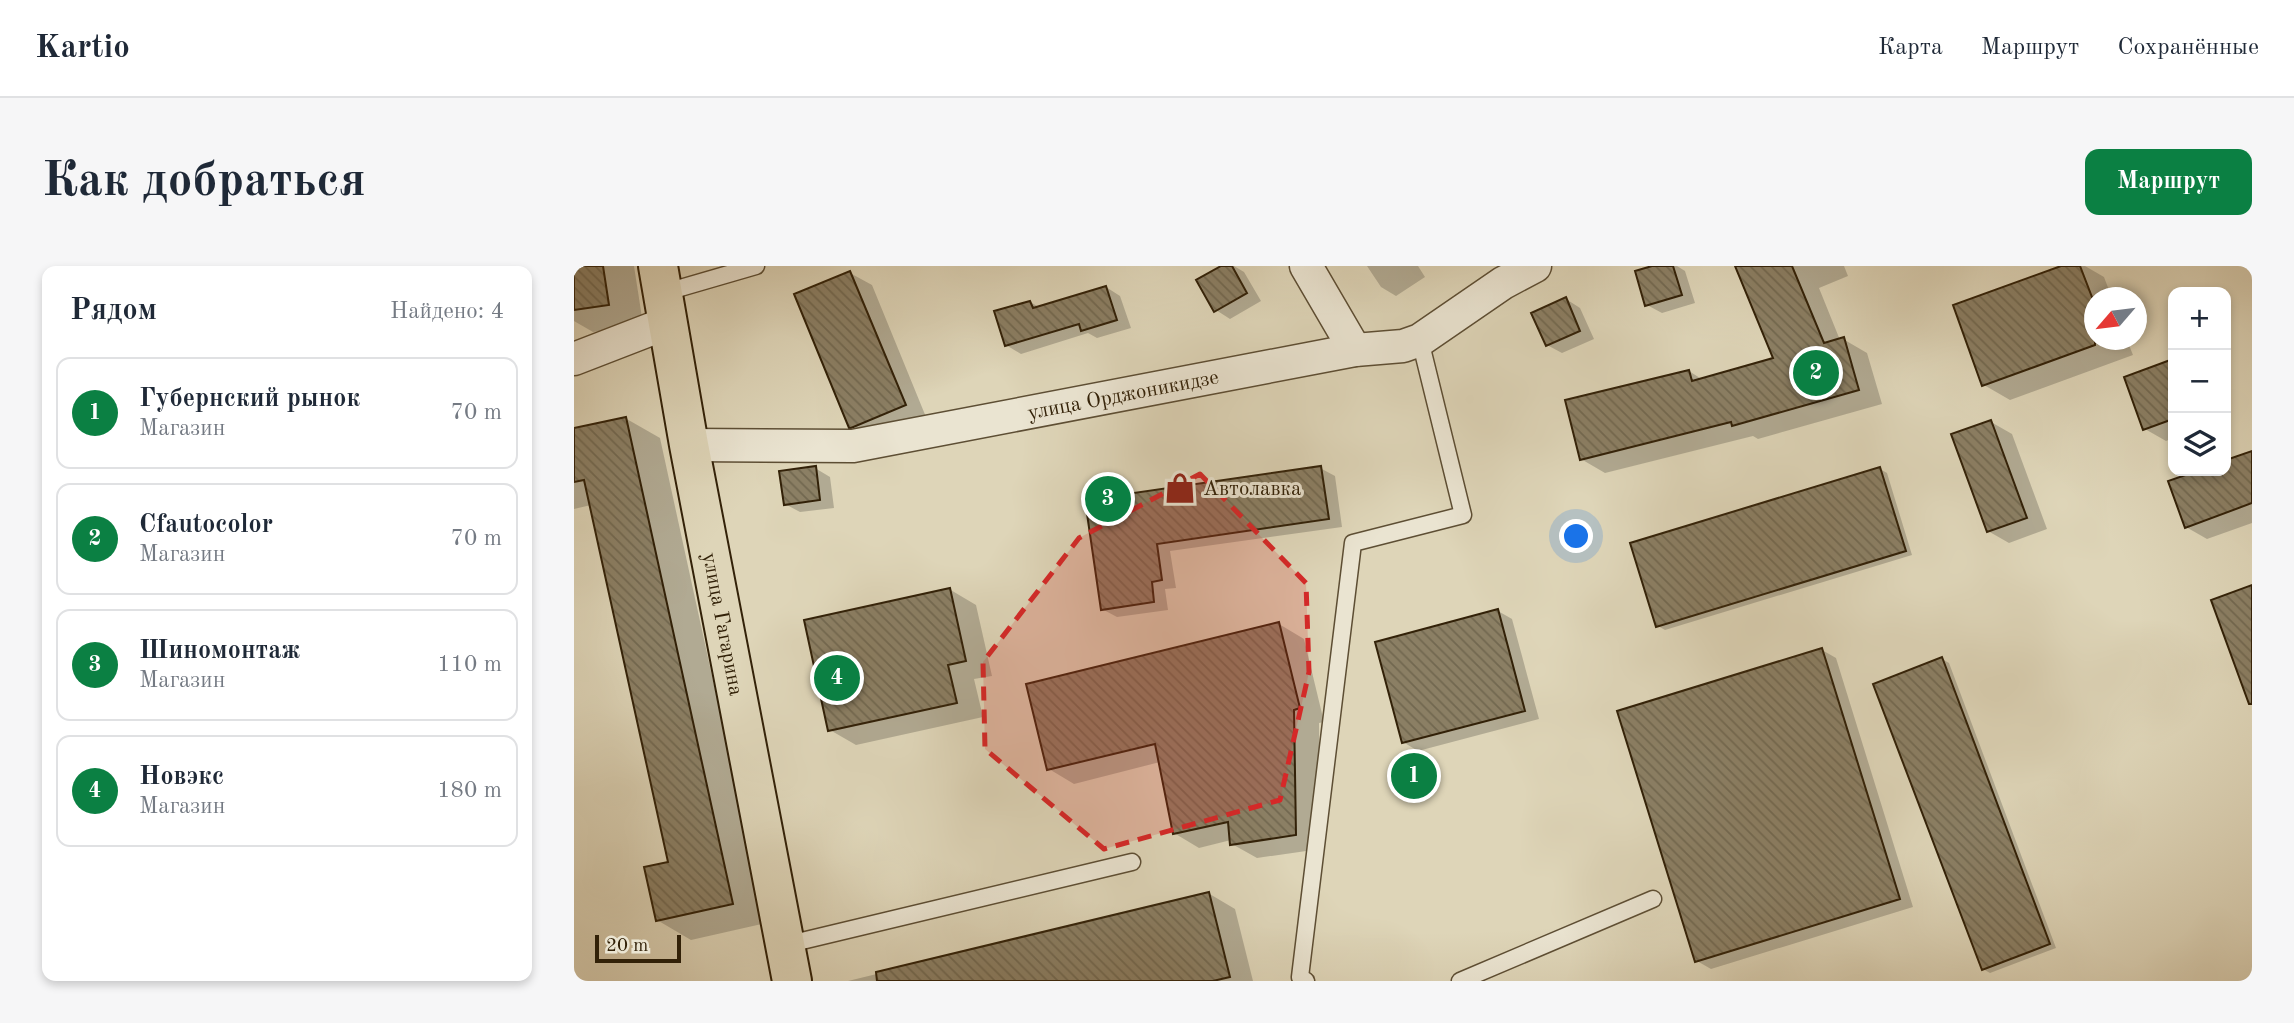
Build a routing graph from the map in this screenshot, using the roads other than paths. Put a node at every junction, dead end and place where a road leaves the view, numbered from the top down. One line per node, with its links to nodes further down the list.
1 (756, 266): 4 (lane)
2 (1306, 266): 6 (street)
3 (1535, 266): 5 (street, улица Орджоникидзе)
4 (663, 294): 7 (street); 8 (main road, улица Гагарина)
5 (1420, 340): 6 (street, улица Орджоникидзе); 12 (lane)
6 (1355, 350): 8 (street, улица Орджоникидзе)
7 (574, 359)
8 (689, 446): 11 (main road, улица Гагарина)
9 (1132, 862): 11 (lane)
10 (1653, 899): 13 (lane)
11 (788, 963)
12 (1306, 981)
13 (1460, 981)

